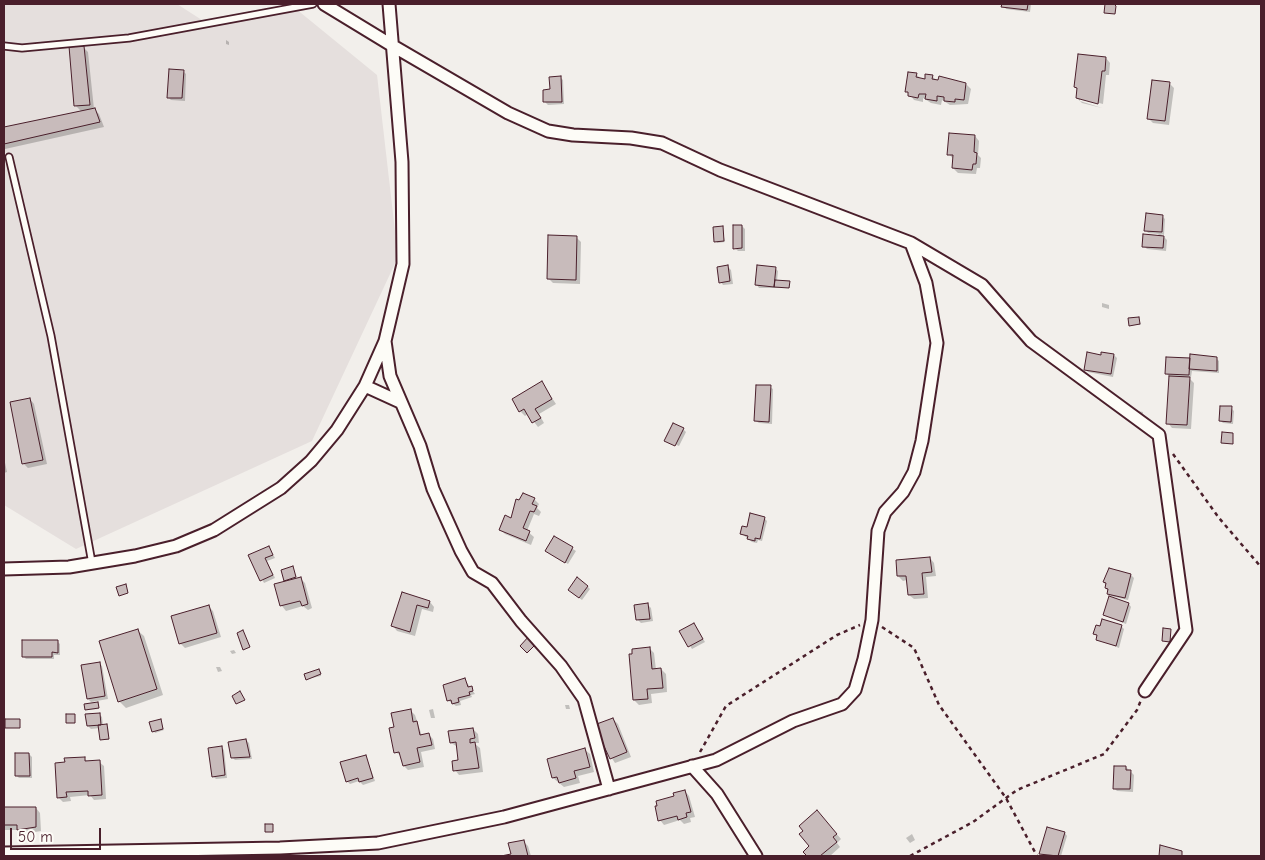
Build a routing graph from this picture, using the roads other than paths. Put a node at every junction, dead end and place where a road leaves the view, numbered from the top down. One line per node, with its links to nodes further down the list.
1 (313, 4): 4 (lane)
2 (324, 4): 5 (street)
3 (389, 4): 5 (street)
4 (4, 46)
5 (393, 46): 7 (street); 8 (street)
6 (9, 157): 11 (lane)
7 (911, 243): 13 (street); 14 (street)
8 (385, 342): 9 (street); 10 (street)
9 (365, 386): 10 (street); 11 (street)
10 (400, 402): 15 (street)
11 (92, 563): 12 (street)
12 (4, 569)
13 (1145, 691)
14 (692, 766): 15 (street); 19 (street)
15 (609, 789): 16 (street)
16 (280, 848): 17 (street); 18 (street)
17 (4, 853)
18 (290, 856)
19 (756, 856)

